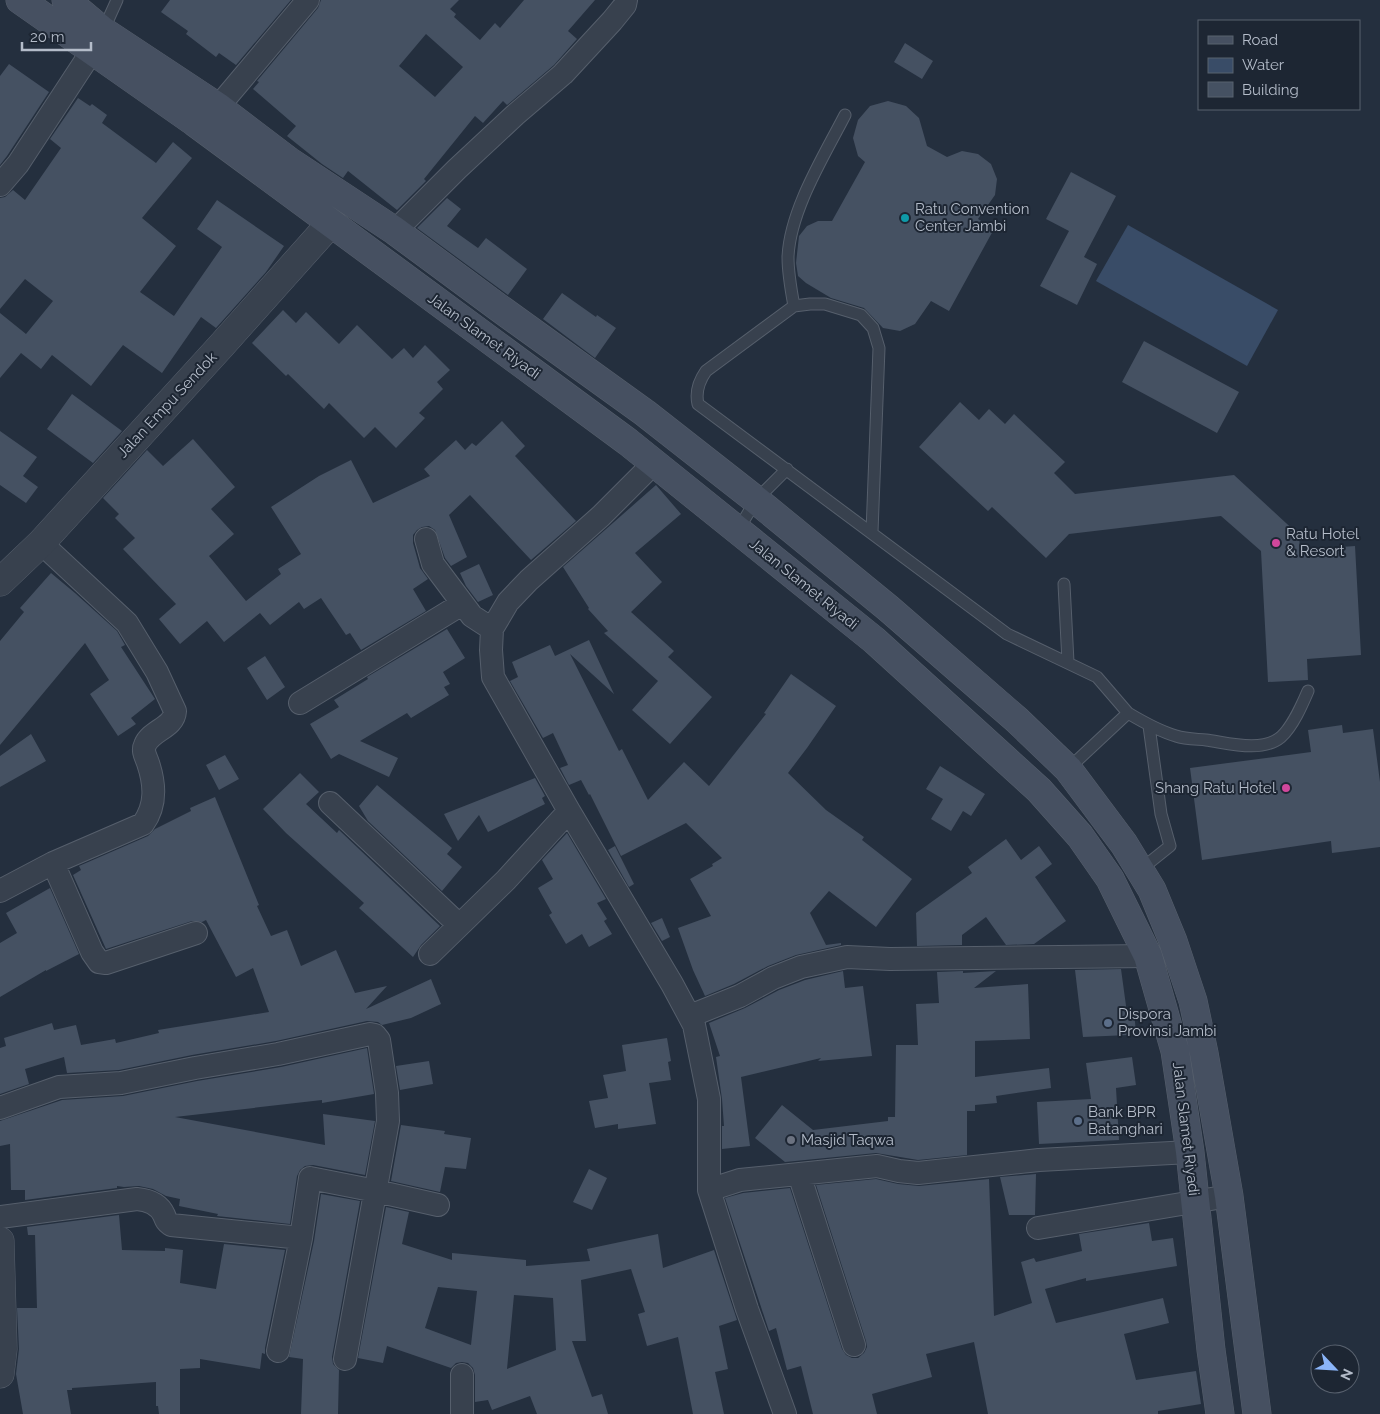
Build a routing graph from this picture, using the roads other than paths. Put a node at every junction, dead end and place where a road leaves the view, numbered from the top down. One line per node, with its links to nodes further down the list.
1 (20, 0): 6 (main road, Jalan Slamet Riyadi)
2 (66, 0): 6 (main road, Jalan Slamet Riyadi)
3 (118, 0): 6 (lane)
4 (308, 0): 7 (street)
5 (626, 0): 11 (street)
6 (98, 41): 7 (main road, Jalan Slamet Riyadi); 9 (street); 10 (main road, Jalan Slamet Riyadi)
7 (218, 107): 11 (main road, Jalan Slamet Riyadi)
8 (845, 115): 12 (lane)
9 (0, 185)
10 (330, 224): 14 (main road, Jalan Slamet Riyadi); 21 (street, Jalan Empu Sendok)
11 (395, 231): 13 (main road, Jalan Slamet Riyadi)
12 (794, 306): 16 (lane); 19 (lane)
13 (645, 412): 14 (main road); 17 (main road, Jalan Slamet Riyadi)
14 (628, 442): 15 (main road, Jalan Slamet Riyadi)
15 (654, 463): 18 (main road, Jalan Slamet Riyadi); 25 (street)
16 (786, 469): 17 (lane); 19 (lane)
17 (756, 500): 18 (lane); 31 (main road, Jalan Slamet Riyadi)
18 (738, 531): 40 (main road, Jalan Slamet Riyadi)
19 (872, 532): 26 (lane)
20 (426, 539): 24 (street)
21 (41, 543): 22 (street, Jalan Empu Sendok); 34 (street)
22 (2, 578)
23 (1064, 584): 26 (lane)
24 (462, 604): 25 (street); 28 (street)
25 (492, 629): 33 (street)
26 (1068, 662): 29 (lane)
27 (1308, 691): 30 (lane)
28 (300, 703)
29 (1128, 713): 30 (lane); 31 (lane)
30 (1148, 726): 35 (lane)
31 (1068, 769): 35 (main road, Jalan Slamet Riyadi)
32 (330, 803): 37 (street)
33 (569, 811): 37 (street); 41 (street)
34 (54, 863): 36 (street); 38 (street)
35 (1140, 870): 47 (main road, Jalan Slamet Riyadi)
36 (0, 891)
37 (459, 925): 39 (street)
38 (196, 933)
39 (430, 954)
40 (1148, 956): 41 (street); 43 (main road, Jalan Slamet Riyadi)
41 (690, 1016): 46 (street)
42 (0, 1108): 45 (street)
43 (1190, 1152): 44 (street); 48 (main road, Jalan Slamet Riyadi)
44 (799, 1174): 46 (street); 54 (street)
45 (376, 1190): 49 (street); 52 (street); 56 (street)
46 (709, 1190): 60 (street)
47 (1229, 1196): 48 (street); 62 (main road, Jalan Slamet Riyadi)
48 (1195, 1202): 51 (street); 61 (main road, Jalan Slamet Riyadi)
49 (438, 1205)
50 (0, 1217): 52 (street)
51 (1038, 1228)
52 (301, 1238): 55 (street)
53 (0, 1241): 57 (street)
54 (854, 1344)
55 (278, 1351)
56 (345, 1359)
57 (0, 1374)
58 (462, 1375): 59 (street)
59 (462, 1414)
60 (785, 1414)
61 (1220, 1414)
62 (1257, 1414)

